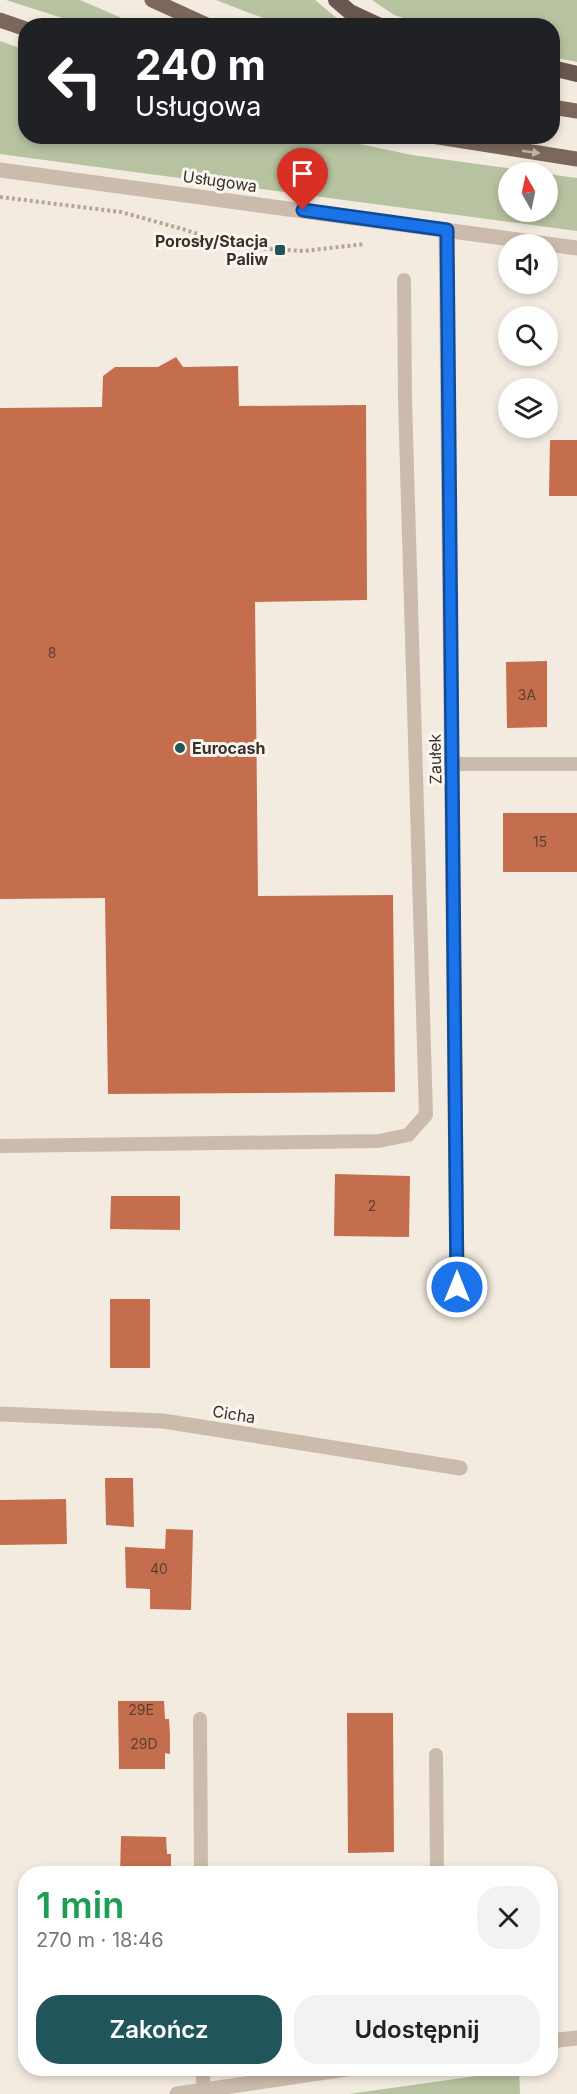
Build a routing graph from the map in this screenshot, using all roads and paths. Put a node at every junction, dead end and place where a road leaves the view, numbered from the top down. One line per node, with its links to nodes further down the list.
1 (152, 0): 3 (main road)
2 (336, 0): 4 (highway)
3 (191, 18)
4 (363, 18)
5 (0, 20): 6 (main road)
6 (18, 26)
7 (560, 70): 8 (highway)
8 (577, 74)
9 (560, 108): 10 (main road)
10 (577, 111)
11 (482, 144): 12 (main road, one-way to 12)
12 (577, 159)
13 (0, 170): 15 (street, Usługowa)
14 (0, 197): 16 (path)
15 (447, 230): 17 (street, Usługowa); 19 (street, Zaułek)
16 (375, 244)
17 (577, 248)
18 (404, 280): 21 (lane)
19 (453, 764): 20 (lane); 22 (street, Zaułek)
20 (577, 764)
21 (0, 1146)
22 (457, 1287)
23 (0, 1414): 24 (street, Cicha)
24 (460, 1468)
25 (200, 1719): 27 (lane)
26 (436, 1755): 28 (lane)
27 (201, 1866)
28 (437, 1866)
29 (577, 2038): 30 (street)
30 (558, 2040)
31 (203, 2076): 33 (lane)
32 (298, 2076): 33 (street)
33 (203, 2090): 34 (street)
34 (177, 2094)

